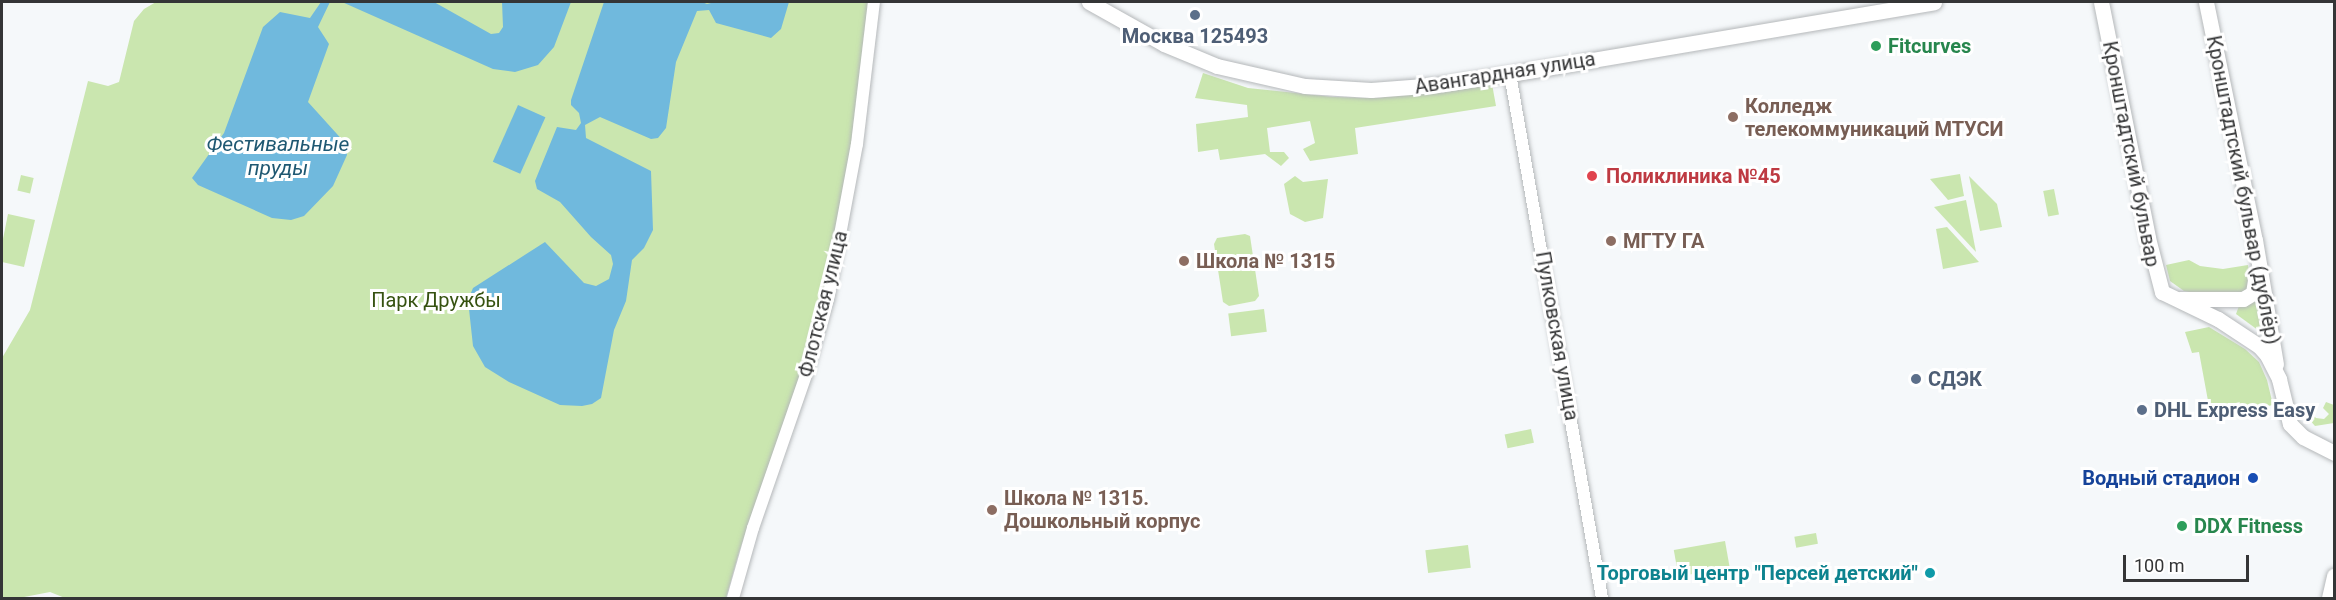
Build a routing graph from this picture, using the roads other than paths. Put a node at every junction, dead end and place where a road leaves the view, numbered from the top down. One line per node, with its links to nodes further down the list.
1 (1089, 2): 6 (main road, Авангардная улица)
2 (1934, 2): 6 (main road, Авангардная улица)
3 (2101, 2): 8 (main road, Кронштадтский бульвар)
4 (2206, 2): 7 (main road, Кронштадтский бульвар (дублёр))
5 (875, 5): 12 (street, Флотская улица)
6 (1510, 74): 13 (street, Пулковская улица)
7 (2258, 258): 8 (main road); 9 (main road, Кронштадтский бульвар (дублёр))
8 (2173, 299): 9 (main road)
9 (2279, 379): 10 (main road)
10 (2330, 449)
11 (2334, 576): 14 (main road)
12 (733, 598)
13 (1602, 598)
14 (2329, 598)

